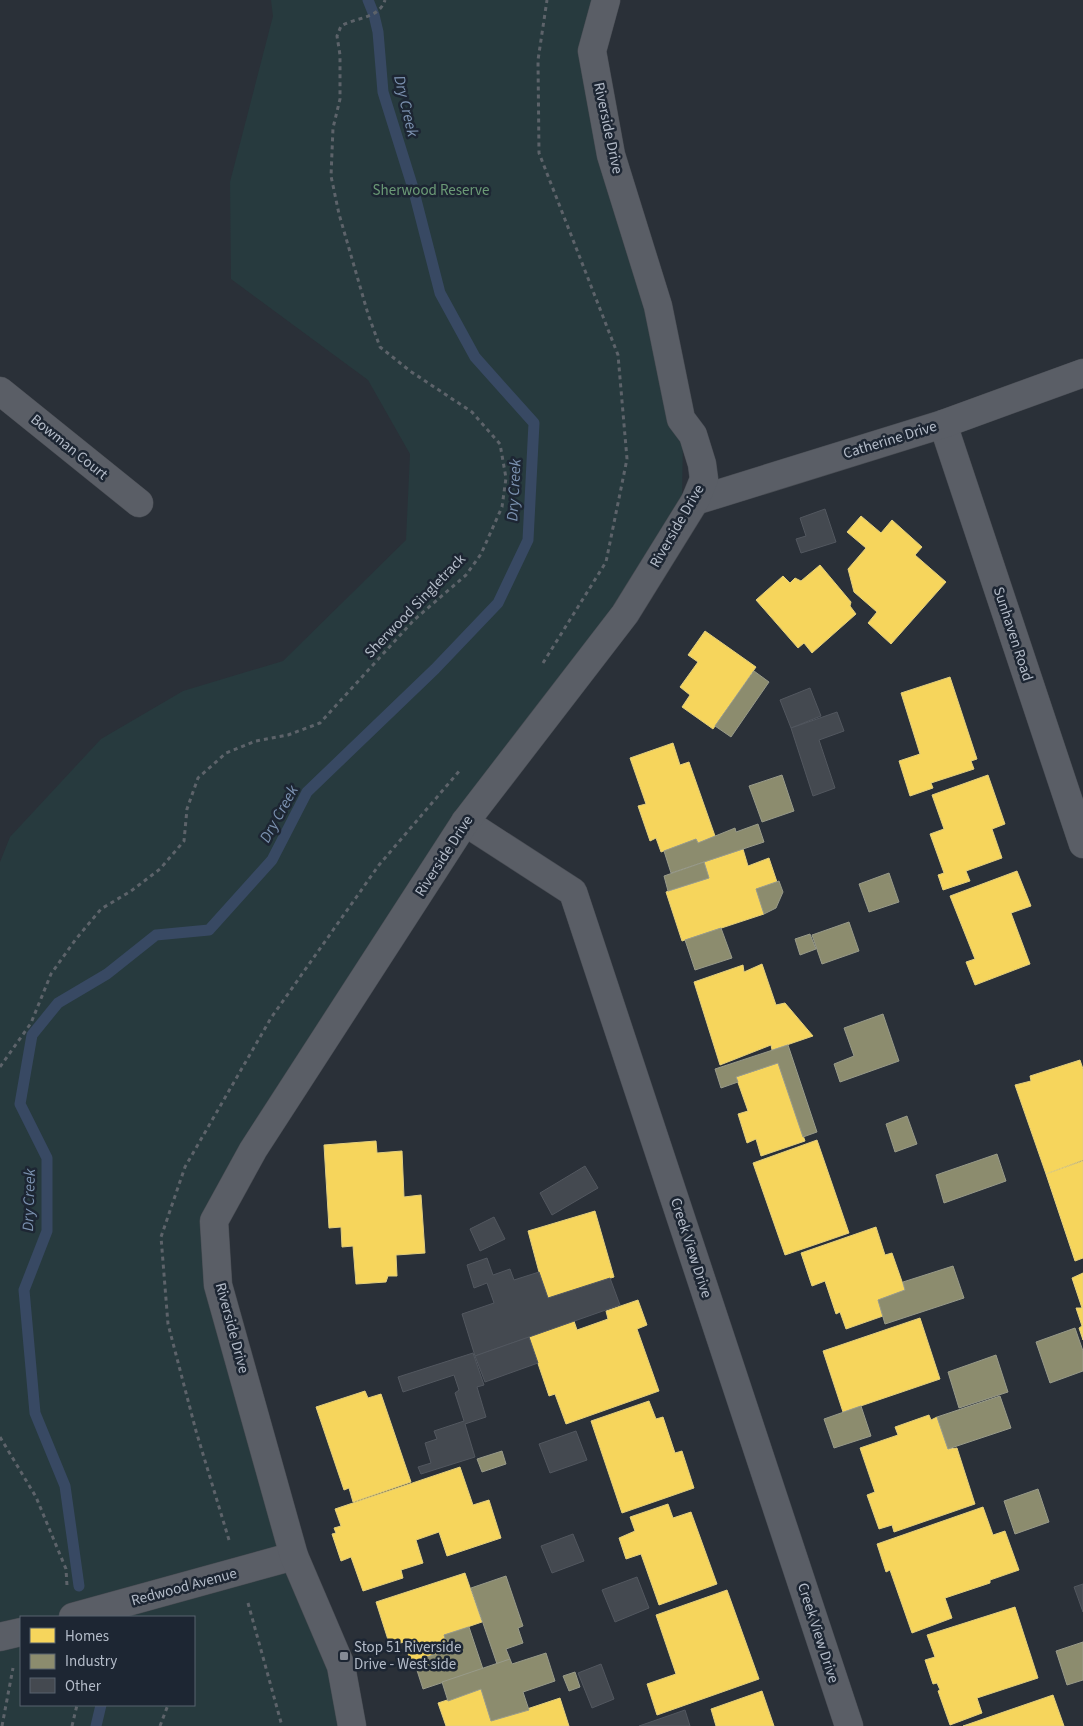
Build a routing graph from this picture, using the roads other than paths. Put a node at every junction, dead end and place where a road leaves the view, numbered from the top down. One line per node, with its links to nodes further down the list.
1 (606, 0): 5 (street, Riverside Drive)
2 (1083, 372): 4 (street, Catherine Drive)
3 (0, 392): 6 (street, Bowman Court)
4 (943, 424): 5 (street, Catherine Drive); 8 (street, Sunhaven Road)
5 (695, 501): 7 (street, Riverside Drive)
6 (139, 503)
7 (465, 822): 9 (street, Riverside Drive); 12 (street, Creek View Drive)
8 (1083, 844)
9 (294, 1556): 10 (street, Redwood Avenue); 11 (street, Riverside Drive)
10 (81, 1615)
11 (352, 1726)
12 (849, 1726)

